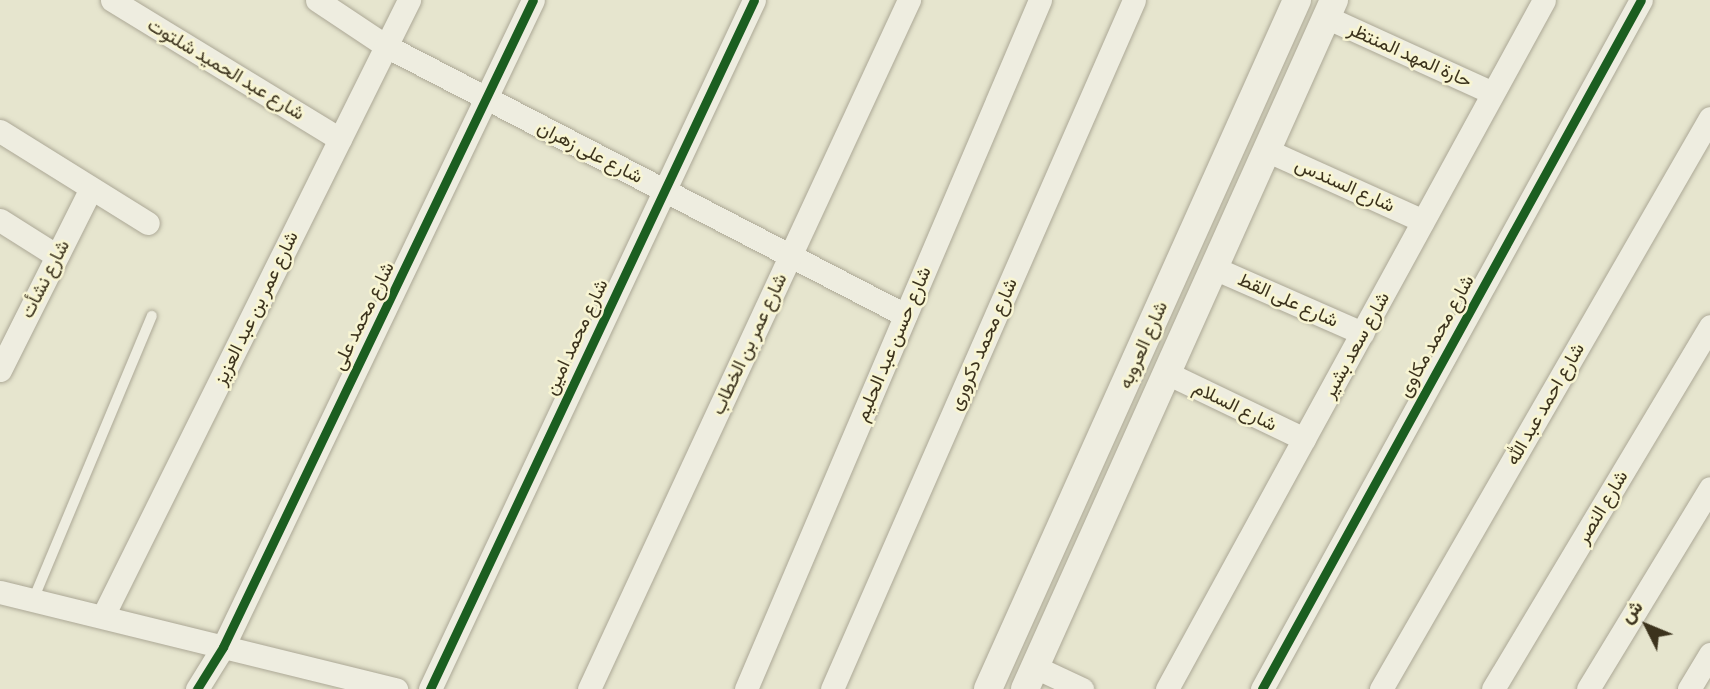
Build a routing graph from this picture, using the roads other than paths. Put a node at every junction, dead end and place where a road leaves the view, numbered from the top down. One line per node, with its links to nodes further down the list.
1 (112, 0): 18 (street, شارع عبد الحميد شلتوت)
2 (317, 0): 13 (street, شارع على زهران)
3 (409, 0): 13 (street, شارع عمر بن عبد العزيز)
4 (533, 0): 15 (street, شارع محمد على)
5 (754, 0): 21 (street, شارع محمد امين)
6 (909, 0): 25 (street, شارع عمر بن الخطاب)
7 (1040, 0): 28 (street, شارع حسن عبد الحليم)
8 (1134, 0): 47 (street, شارع محمد دكرورى)
9 (1297, 0): 48 (street, شارع العروبه)
10 (1544, 0): 14 (street, شارع سعد بشير)
11 (1641, 0): 51 (street, شارع محمد مكاوى)
12 (1330, 9): 14 (street, حارة المهد المنتظر); 19 (street, شارع العروبه)
13 (386, 46): 15 (street, شارع على زهران); 18 (street, شارع عمر بن عبد العزيز)
14 (1493, 93): 23 (street, شارع سعد بشير)
15 (487, 99): 21 (street, شارع على زهران); 39 (street, شارع محمد على)
16 (1710, 118): 52 (street, شارع احمد عبد الله)
17 (0, 131): 20 (street)
18 (340, 139): 38 (street, شارع عمر بن عبد العزيز)
19 (1266, 150): 23 (street, شارع السندس); 27 (street, شارع العروبه)
20 (91, 188): 24 (street); 26 (street, شارع نشأت)
21 (664, 191): 25 (street, شارع على زهران); 44 (street, شارع محمد امين)
22 (0, 220): 26 (street)
23 (1423, 220): 31 (street, شارع سعد بشير)
24 (148, 223)
25 (790, 255): 28 (street, شارع على زهران); 45 (street, شارع عمر بن الخطاب)
26 (57, 256): 32 (street, شارع نشأت)
27 (1214, 268): 31 (street, شارع على القط); 33 (street, شارع العروبه)
28 (905, 315): 46 (street, شارع حسن عبد الحليم)
29 (152, 316): 37 (lane)
30 (1710, 326): 53 (street, شارع النصر)
31 (1362, 333): 34 (street, شارع سعد بشير)
32 (0, 370)
33 (1167, 373): 34 (street, شارع السلام); 41 (street, شارع العروبه)
34 (1304, 439): 50 (street, شارع سعد بشير)
35 (1710, 488): 54 (street)
36 (0, 592): 37 (street)
37 (33, 600): 38 (street)
38 (103, 617): 39 (street)
39 (223, 647): 42 (street, شارع محمد على); 43 (street)
40 (1710, 654): 55 (street)
41 (1030, 678): 49 (street)
42 (197, 689)
43 (396, 689)
44 (430, 689)
45 (589, 689)
46 (746, 689)
47 (832, 689)
48 (988, 689)
49 (1082, 689)
50 (1167, 689)
51 (1262, 689)
52 (1381, 689)
53 (1493, 689)
54 (1588, 689)
55 (1689, 689)

